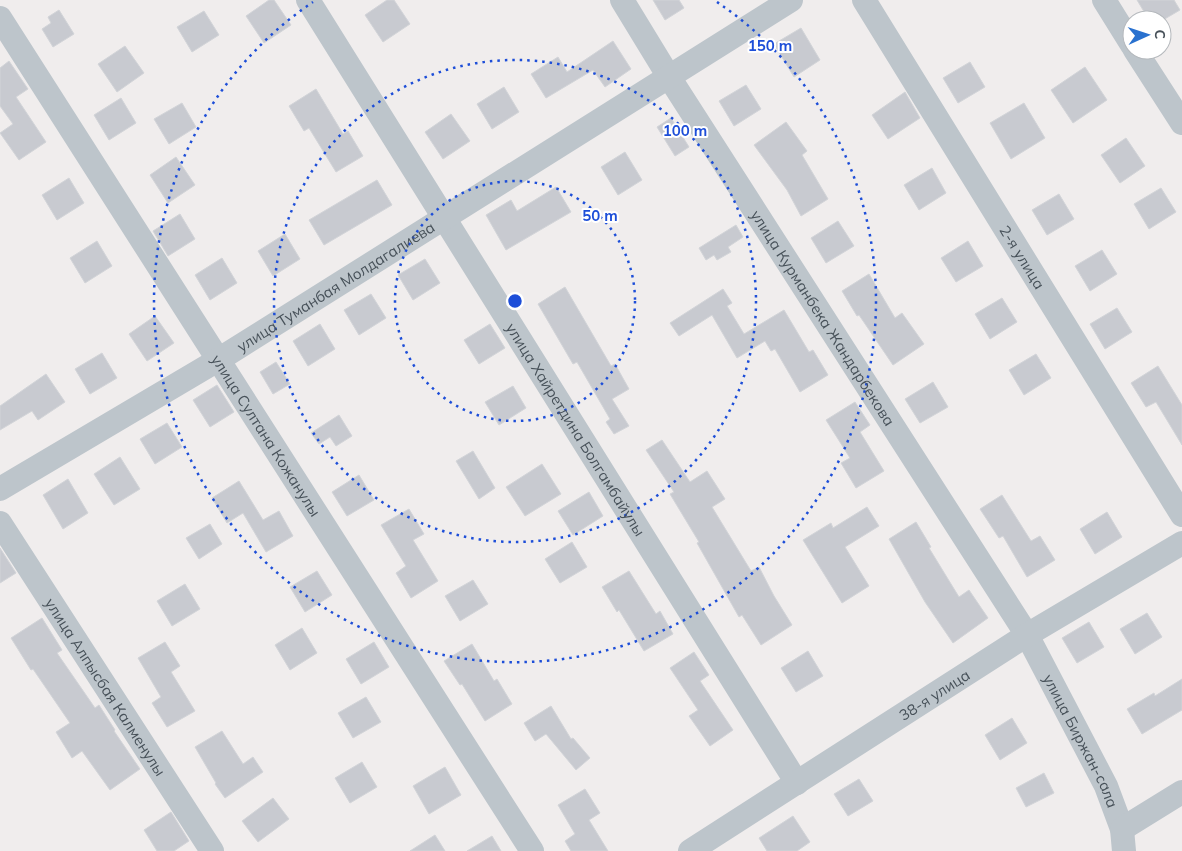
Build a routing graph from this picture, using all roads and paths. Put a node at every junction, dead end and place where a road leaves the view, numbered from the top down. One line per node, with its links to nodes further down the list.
1 (308, 0): 11 (street, улица Хайретдина Болгамбайулы)
2 (622, 0): 9 (street, улица Курманбека Жандарбекова)
3 (791, 0): 9 (street, улица Туманбая Молдагалиева)
4 (864, 0): 14 (street, 2-я улица)
5 (1104, 0): 7 (street)
6 (0, 18): 12 (street, улица Султана Кожанулы)
7 (1122, 28)
8 (1142, 60): 10 (street)
9 (669, 77): 11 (street, улица Туманбая Молдагалиева); 17 (street, улица Курманбека Жандарбекова)
10 (1182, 123)
11 (444, 218): 12 (street, улица Туманбая Молдагалиева); 18 (street, улица Хайретдина Болгамбайулы)
12 (218, 360): 13 (street, улица Туманбая Молдагалиева); 22 (street, улица Султана Кожанулы)
13 (0, 489)
14 (1182, 516)
15 (0, 523): 21 (street, улица Алпысбая Калменулы)
16 (1182, 543): 17 (street, 38-я улица)
17 (1027, 635): 18 (street, 38-я улица); 20 (street, улица Биржан-сала)
18 (797, 783): 23 (street, 38-я улица)
19 (1182, 792): 20 (street)
20 (1123, 840)
21 (212, 851)
22 (532, 851)
23 (690, 851)

